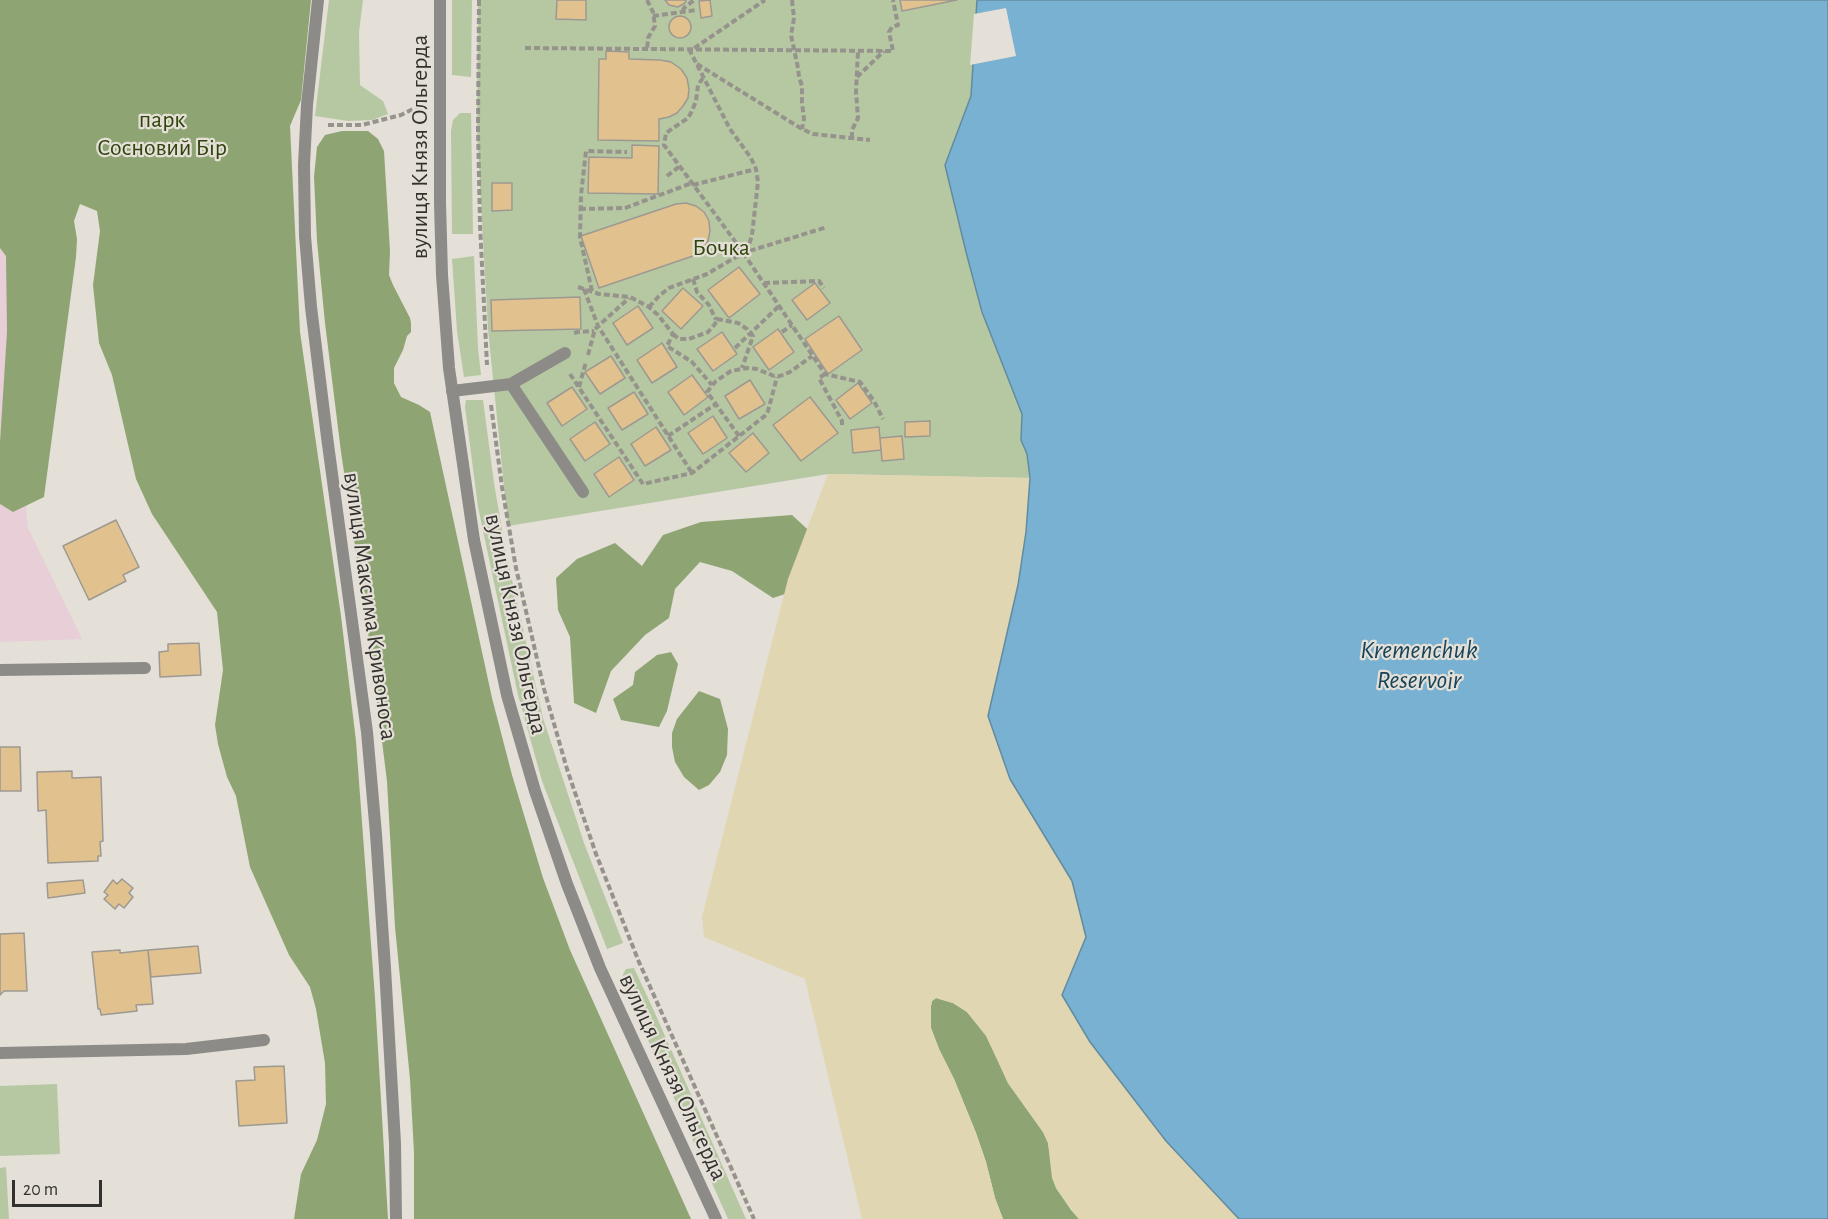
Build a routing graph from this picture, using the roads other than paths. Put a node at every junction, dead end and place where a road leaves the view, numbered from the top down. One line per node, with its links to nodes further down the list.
1 (318, 0): 11 (street, вулиця Максима Кривоноса)
2 (440, 0): 5 (street, вулиця Князя Ольгерда)
3 (562, 355): 4 (street)
4 (511, 384): 5 (street); 6 (street)
5 (452, 391): 12 (street, вулиця Князя Ольгерда)
6 (583, 492)
7 (145, 668): 8 (street)
8 (0, 669)
9 (264, 1040): 10 (street)
10 (0, 1053)
11 (396, 1219)
12 (716, 1219)

